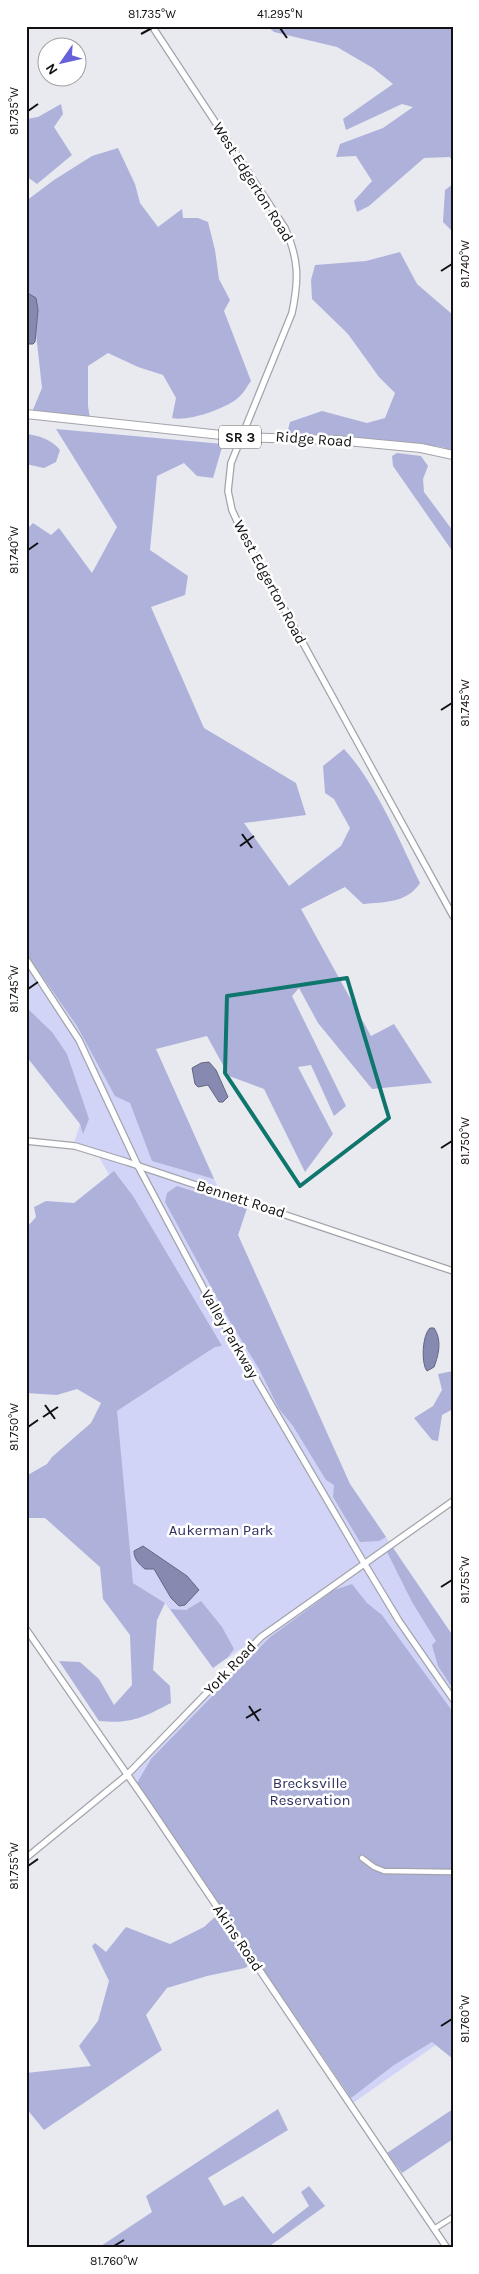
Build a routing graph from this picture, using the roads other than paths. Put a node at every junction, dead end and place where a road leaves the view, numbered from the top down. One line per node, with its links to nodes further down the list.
1 (152, 26): 3 (street, West Edgerton Road)
2 (26, 414): 3 (main road, Ridge Road / SR 3)
3 (240, 437): 4 (main road, Ridge Road / SR 3); 5 (street, West Edgerton Road)
4 (453, 455)
5 (453, 916)
6 (26, 959): 8 (street, Valley Parkway)
7 (26, 1142): 8 (street, Bennett Road)
8 (138, 1166): 9 (street, Bennett Road); 11 (street, Valley Parkway)
9 (453, 1270)
10 (453, 1501): 11 (street, York Road)
11 (364, 1563): 13 (street, Valley Parkway); 14 (street, York Road)
12 (26, 1629): 14 (street, Akins Road)
13 (453, 1698)
14 (127, 1776): 15 (street, York Road); 19 (street, Akins Road)
15 (26, 1858)
16 (362, 1858): 17 (street)
17 (453, 1872)
18 (453, 2217): 19 (street)
19 (434, 2229): 20 (street, Akins Road)
20 (447, 2248)

